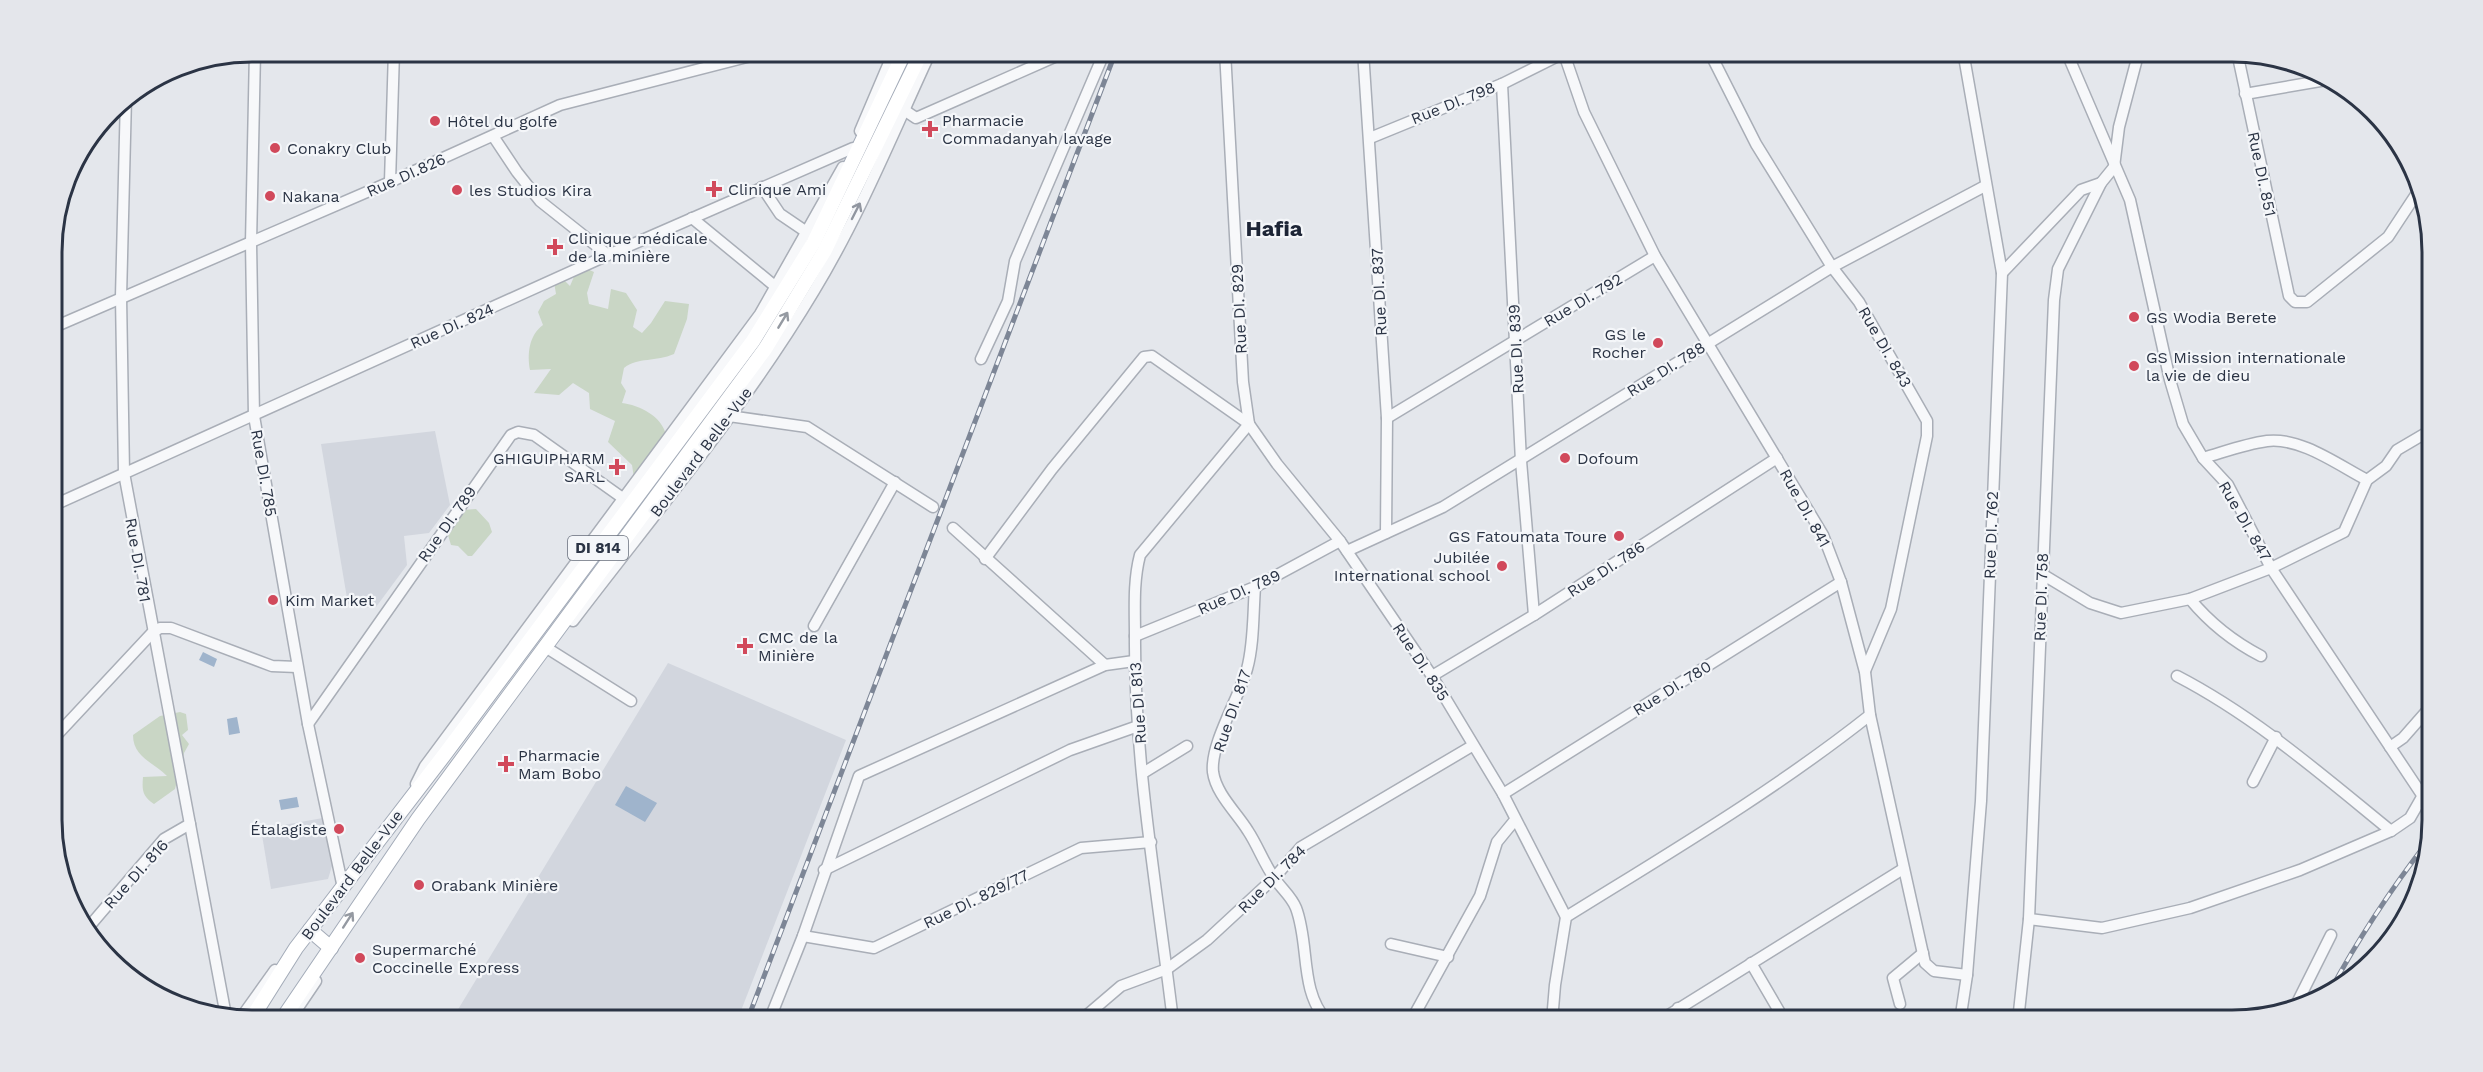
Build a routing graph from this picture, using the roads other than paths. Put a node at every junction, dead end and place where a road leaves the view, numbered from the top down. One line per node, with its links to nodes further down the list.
1 (255, 62): 35 (street, Rue DI. 785)
2 (393, 62): 28 (street)
3 (727, 62): 24 (street, Rue DI.826)
4 (889, 62): 26 (street, Boulevard Belle-Vue)
5 (900, 62): 96 (main road, Boulevard Belle-Vue / DI 814)
6 (917, 62): 99 (main road, Boulevard Belle-Vue / DI 814, one-way to 6)
7 (927, 62): 23 (street, Boulevard Belle-Vue)
8 (1043, 62): 23 (street)
9 (1100, 62): 45 (street)
10 (1226, 62): 49 (street, Rue DI. 829)
11 (1364, 62): 25 (street, Rue DI. 837)
12 (1545, 62): 20 (street, Rue DI. 798)
13 (1568, 62): 37 (street, Rue DI. 841)
14 (1715, 62): 38 (street, Rue DI. 843)
15 (1965, 62): 30 (street, Rue DI. 762)
16 (2071, 62): 27 (street, Rue DI. 847)
17 (2136, 62): 27 (street)
18 (2239, 62): 21 (street, Rue DI. 851)
19 (2316, 82): 21 (street)
20 (1502, 84): 25 (street, Rue DI. 798); 43 (street, Rue DI. 839)
21 (2245, 94): 32 (street, Rue DI. 851)
22 (126, 109): 41 (street, Rue DI. 781)
23 (904, 110): 47 (street, Boulevard Belle-Vue, one-way to 23)
24 (493, 136): 28 (street, Rue DI.826); 36 (street)
25 (1370, 138): 48 (street, Rue DI. 837)
26 (853, 148): 31 (street, Rue DI. 824); 34 (street, Boulevard Belle-Vue)
27 (2115, 167): 29 (street, Rue DI. 758); 52 (street, Rue DI. 847)
28 (390, 182): 35 (street, Rue DI.826)
29 (2101, 183): 39 (street, Rue DI. 758); 66 (street, Rue DI. 758)
30 (1985, 186): 38 (street, Rue DI. 788); 39 (street, Rue DI. 762)
31 (762, 188): 33 (street, Rue DI. 824); 34 (street)
32 (2414, 198)
33 (692, 218): 36 (street, Rue DI. 824); 40 (street)
34 (808, 233): 40 (street, Boulevard Belle-Vue)
35 (251, 243): 41 (street, Rue DI.826); 46 (street, Rue DI. 785)
36 (608, 255): 46 (street, Rue DI. 824)
37 (1655, 256): 43 (street, Rue DI. 792); 44 (street, Rue DI. 841)
38 (1832, 267): 44 (street, Rue DI. 788); 79 (street, Rue DI. 843)
39 (2002, 273): 120 (street, Rue DI. 762)
40 (776, 287): 57 (street, Boulevard Belle-Vue)
41 (121, 297): 42 (street, Rue DI.826); 54 (street, Rue DI. 781)
42 (62, 324)
43 (1515, 341): 48 (street, Rue DI. 792); 53 (street, Rue DI. 839)
44 (1709, 341): 51 (street, Rue DI. 841); 53 (street, Rue DI. 788)
45 (981, 359)
46 (254, 416): 54 (street, Rue DI. 824); 78 (street, Rue DI. 785)
47 (729, 416): 56 (street); 74 (street, Boulevard Belle-Vue)
48 (1386, 418): 61 (street, Rue DI. 837)
49 (1249, 424): 62 (street, Rue DI. 835); 64 (street); 73 (street, Rue DI 813)
50 (2422, 435): 55 (street)
51 (1777, 458): 67 (street, Rue DI. 841); 70 (street, Rue DI. 786)
52 (2203, 458): 55 (street); 65 (street, Rue DI. 847)
53 (1521, 461): 61 (street, Rue DI. 788); 70 (street, Rue DI. 839)
54 (124, 473): 58 (street, Rue DI. 824); 72 (street, Rue DI. 781)
55 (2367, 480): 65 (street)
56 (895, 482): 59 (street); 71 (street)
57 (624, 500): 85 (street, Rue DI. 789); 96 (street, Boulevard Belle-Vue)
58 (62, 501)
59 (933, 507)
60 (952, 528): 64 (street)
61 (1386, 533): 63 (street, Rue DI. 788)
62 (1340, 541): 63 (street, Rue DI. 835); 68 (street, Rue DI. 789)
63 (1347, 552): 80 (street, Rue DI. 835)
64 (985, 559): 77 (street)
65 (2271, 568): 69 (street); 91 (street, Rue DI. 847)
66 (2042, 574): 69 (street); 108 (street, Rue DI. 758)
67 (1841, 582): 79 (street, Rue DI. 841); 94 (street, Rue DI. 780)
68 (1255, 587): 73 (street, Rue DI. 789); 105 (street, Rue DI. 817)
69 (2190, 598): 75 (street)
70 (1534, 615): 80 (street, Rue DI. 786)
71 (814, 626)
72 (152, 633): 78 (street); 87 (street); 100 (street, Rue DI. 781)
73 (1135, 636): 76 (street, Rue DI 813)
74 (550, 650): 82 (street); 99 (street, Boulevard Belle-Vue)
75 (2261, 656)
76 (1134, 661): 77 (street); 86 (street, Rue DI 813)
77 (1105, 665): 104 (street)
78 (297, 666): 85 (street, Rue DI. 785)
79 (1865, 672): 83 (street, Rue DI. 841)
80 (1432, 676): 90 (street, Rue DI. 835)
81 (2177, 676): 88 (street)
82 (631, 701)
83 (1870, 715): 103 (street, Rue DI. 841); 107 (street)
84 (2422, 716): 91 (street)
85 (308, 724): 106 (street, Rue DI. 785)
86 (1138, 726): 92 (street, Rue DI 813); 104 (street)
87 (62, 728)
88 (2276, 737): 93 (street); 101 (street)
89 (1186, 746): 92 (street)
90 (1472, 746): 94 (street, Rue DI. 835); 105 (street, Rue DI. 784)
91 (2390, 747): 95 (street, Rue DI. 847)
92 (1143, 773): 102 (street, Rue DI 813)
93 (2253, 782)
94 (1503, 794): 98 (street, Rue DI. 835)
95 (2422, 797): 101 (street)
96 (408, 803): 97 (main road, Boulevard Belle-Vue / DI 814)
97 (397, 816): 99 (main road); 106 (main road, Boulevard Belle-Vue / DI 814)
98 (1515, 820): 107 (street, Rue DI. 835); 117 (street)
99 (415, 823): 115 (main road, Boulevard Belle-Vue / DI 814, one-way to 99)
100 (190, 824): 109 (street, Rue DI. 816); 123 (street, Rue DI. 781)
101 (2391, 831): 108 (street)
102 (1151, 842): 112 (street, Rue DI. 829/77); 119 (street, Rue DI 813)
103 (1903, 869): 116 (street, Rue DI. 841); 118 (street)
104 (824, 870): 112 (street)
105 (1274, 878): 119 (street, Rue DI. 784); 132 (street, Rue DI. 817)
106 (343, 888): 110 (main road, Boulevard Belle-Vue / DI 814)
107 (1566, 917): 134 (street)
108 (2029, 919): 138 (street, Rue DI. 758)
109 (92, 923)
110 (310, 930): 114 (main road, Boulevard Belle-Vue / DI 814); 115 (main road)
111 (2331, 935): 121 (street)
112 (802, 936): 129 (street)
113 (1391, 944): 117 (street)
114 (296, 948): 125 (street, Boulevard Belle-Vue); 126 (main road, Boulevard Belle-Vue / DI 814)
115 (329, 951): 127 (main road, Boulevard Belle-Vue / DI 814); 128 (street, Boulevard Belle-Vue)
116 (1923, 953): 120 (street); 122 (street)
117 (1448, 957): 133 (street)
118 (1751, 963): 124 (street); 136 (street)
119 (1167, 969): 130 (street, Rue DI. 784); 131 (street, Rue DI 813)
120 (1967, 975): 137 (street, Rue DI. 762)
121 (2300, 997)
122 (1900, 1004)
123 (225, 1008)
124 (1678, 1008): 135 (street)
125 (246, 1010)
126 (257, 1010)
127 (289, 1010)
128 (297, 1010)
129 (773, 1010)
130 (1093, 1010)
131 (1172, 1010)
132 (1319, 1010)
133 (1417, 1010)
134 (1553, 1010)
135 (1675, 1010)
136 (1778, 1010)
137 (1962, 1010)
138 (2019, 1010)

